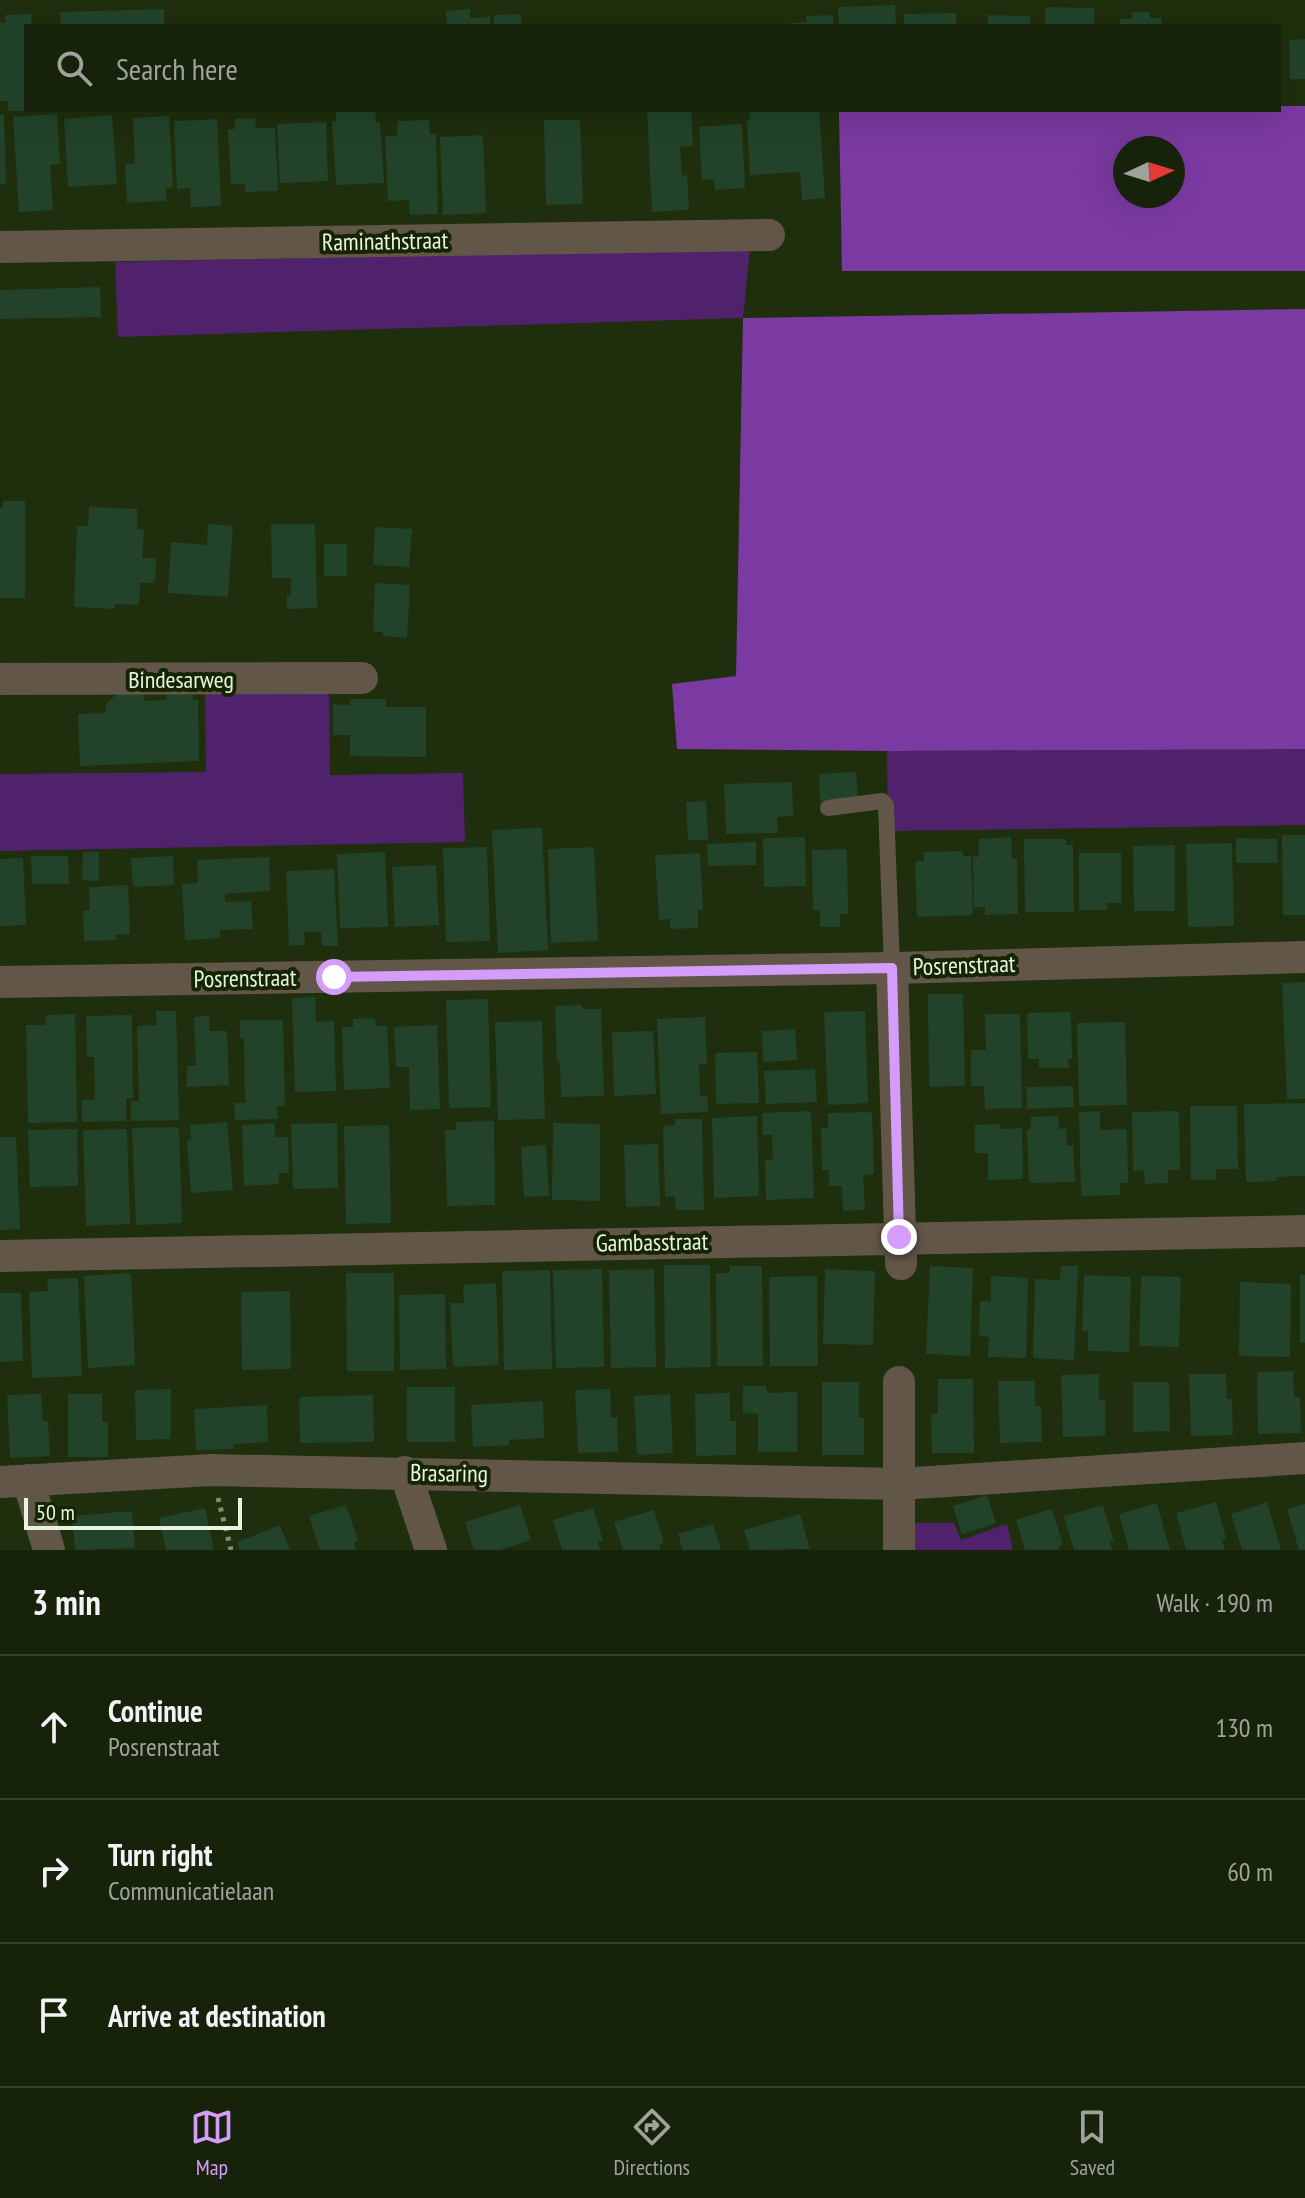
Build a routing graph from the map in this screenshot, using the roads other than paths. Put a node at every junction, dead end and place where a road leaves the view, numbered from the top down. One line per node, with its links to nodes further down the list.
1 (769, 235): 2 (street, Raminathstraat)
2 (0, 247)
3 (362, 678): 4 (street, Bindesarweg)
4 (0, 679)
5 (828, 808): 7 (lane)
6 (1305, 957): 7 (street, Posrenstraat)
7 (892, 968): 8 (street, Posrenstraat); 10 (street)
8 (0, 982)
9 (1305, 1231): 10 (street, Gambasstraat)
10 (900, 1250): 11 (street, Gambasstraat)
11 (0, 1256)
12 (899, 1382): 16 (street)
13 (1305, 1458): 16 (street, Brasaring)
14 (405, 1472): 15 (street, Brasaring); 16 (street, Brasaring); 18 (street)
15 (14, 1481): 17 (street)
16 (899, 1484): 19 (street)
17 (49, 1550)
18 (431, 1550)
19 (899, 1550)

